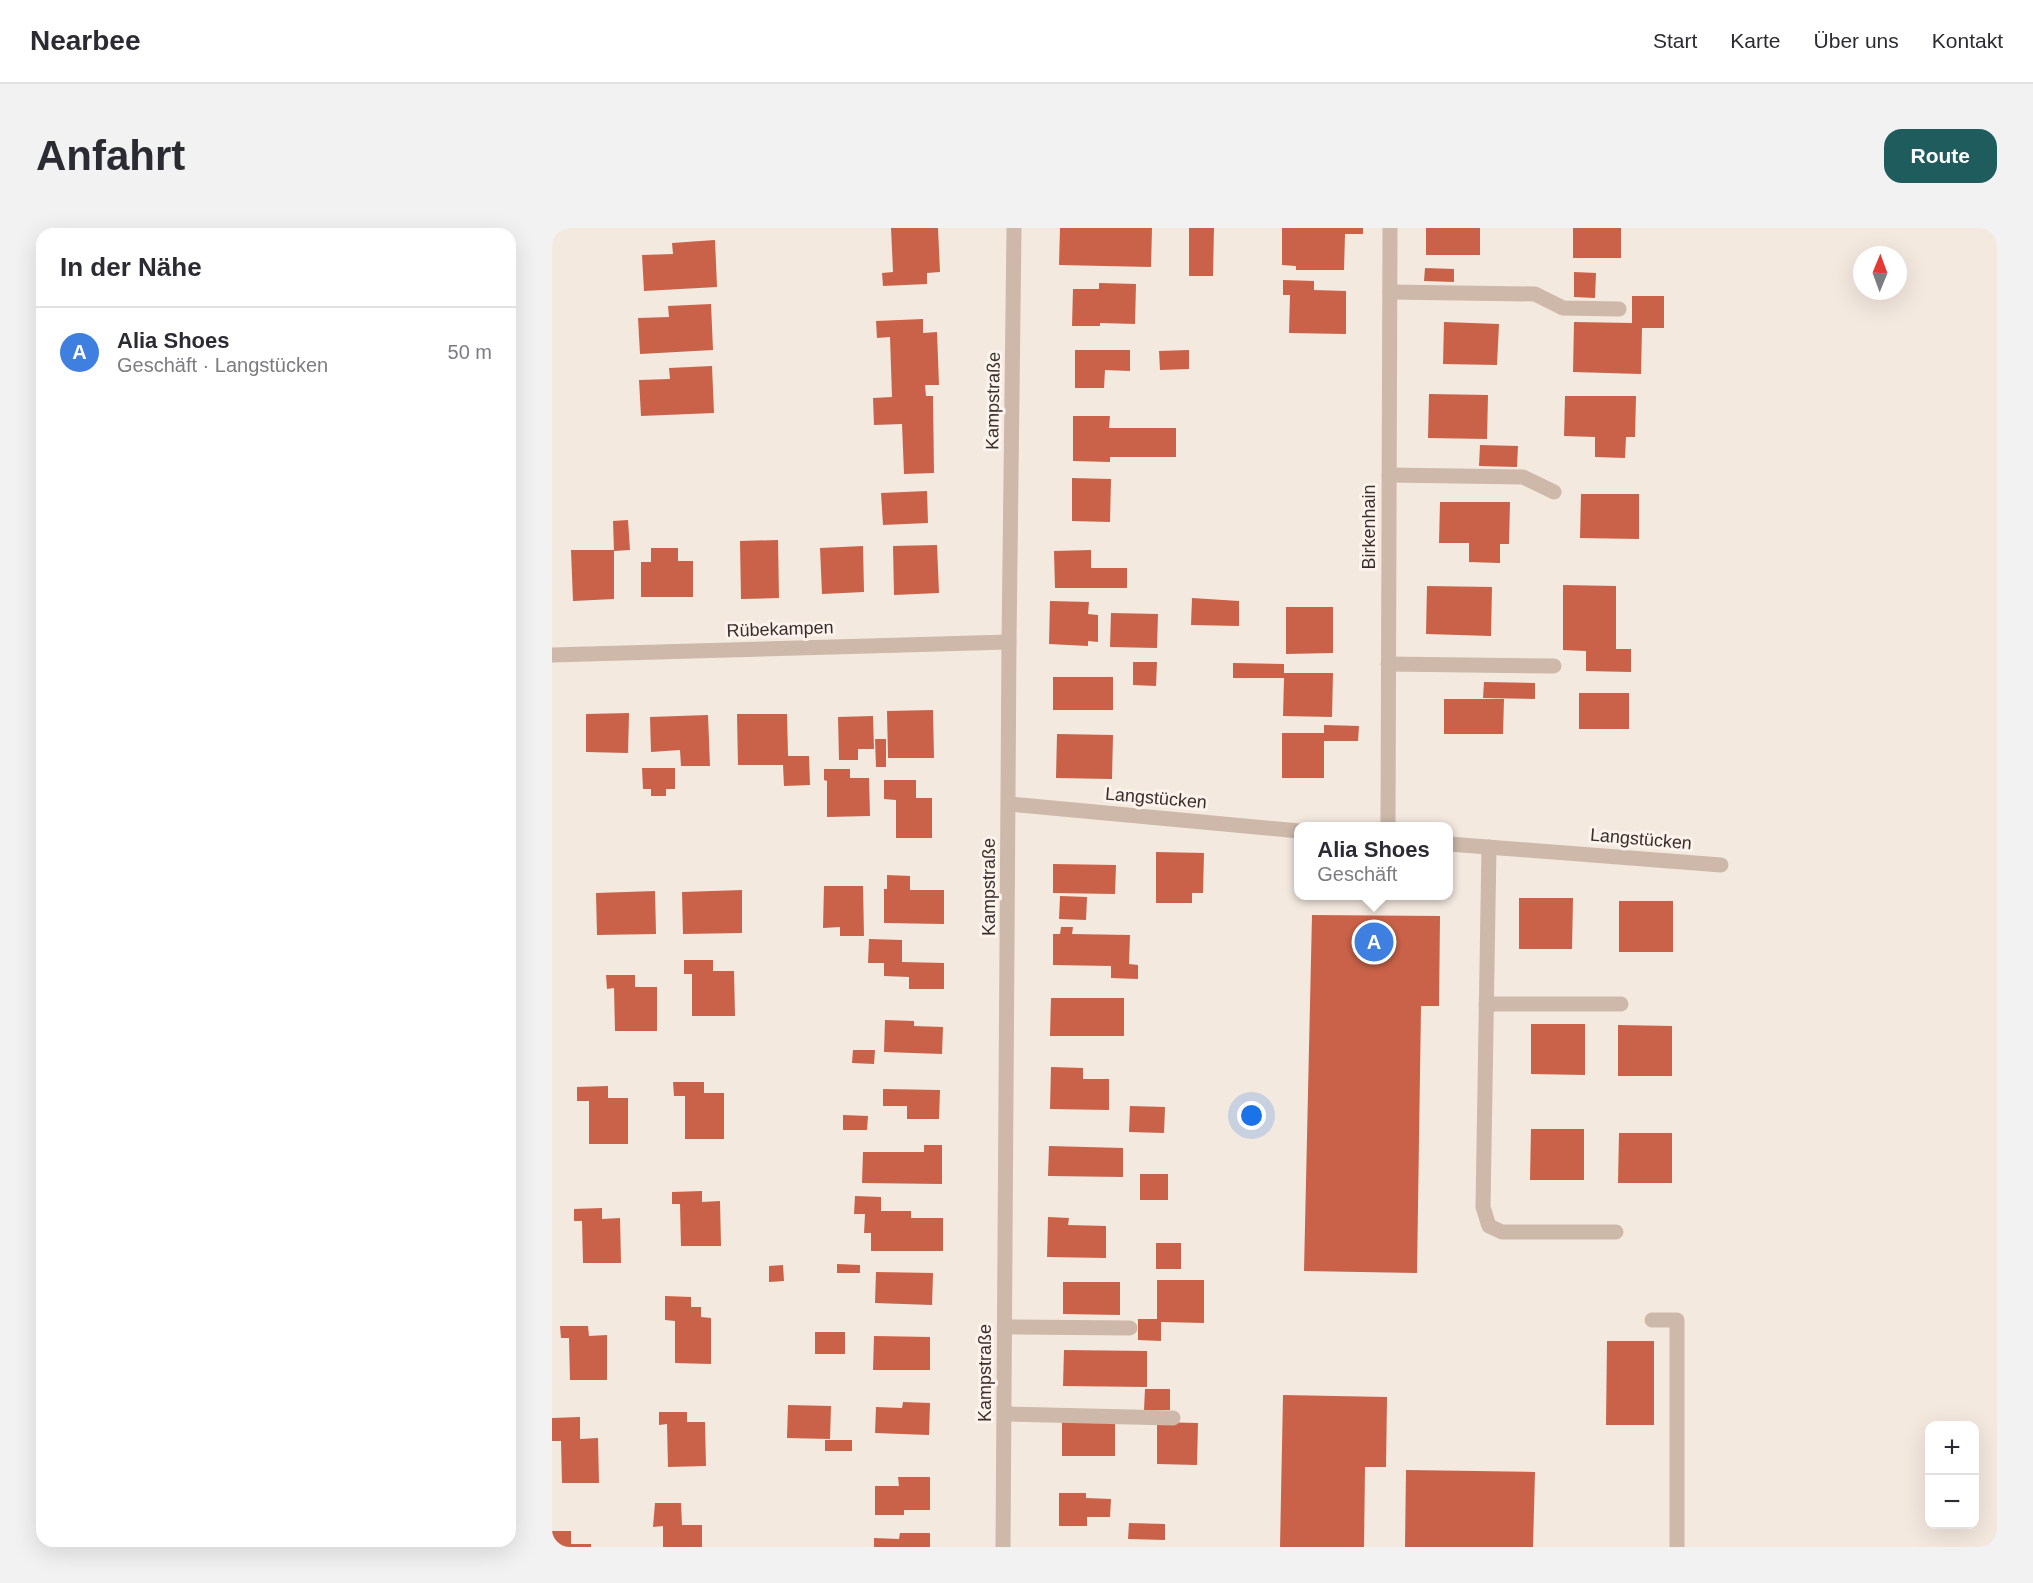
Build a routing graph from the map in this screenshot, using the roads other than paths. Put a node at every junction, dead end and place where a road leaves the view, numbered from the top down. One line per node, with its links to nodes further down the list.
1 (1014, 228): 7 (street, Kampstraße)
2 (1390, 228): 3 (street, Birkenhain)
3 (1390, 292): 4 (street); 5 (street, Birkenhain)
4 (1619, 309)
5 (1389, 475): 6 (street); 9 (street, Birkenhain)
6 (1554, 492)
7 (1009, 642): 8 (street, Rübekampen); 11 (street, Kampstraße)
8 (552, 656)
9 (1388, 664): 10 (street); 12 (street, Birkenhain)
10 (1554, 666)
11 (1009, 804): 13 (street, Langstücken); 21 (street, Kampstraße)
12 (1388, 822)
13 (1294, 831)
14 (1453, 844): 15 (street, Langstücken)
15 (1489, 847): 16 (street, Langstücken); 17 (street)
16 (1721, 865)
17 (1486, 1004): 18 (street); 19 (street)
18 (1621, 1004)
19 (1616, 1232)
20 (1652, 1320): 26 (street)
21 (1005, 1327): 22 (street); 23 (street, Kampstraße)
22 (1130, 1328)
23 (1005, 1414): 24 (street); 25 (street, Kampstraße)
24 (1173, 1418)
25 (1003, 1547)
26 (1677, 1547)

